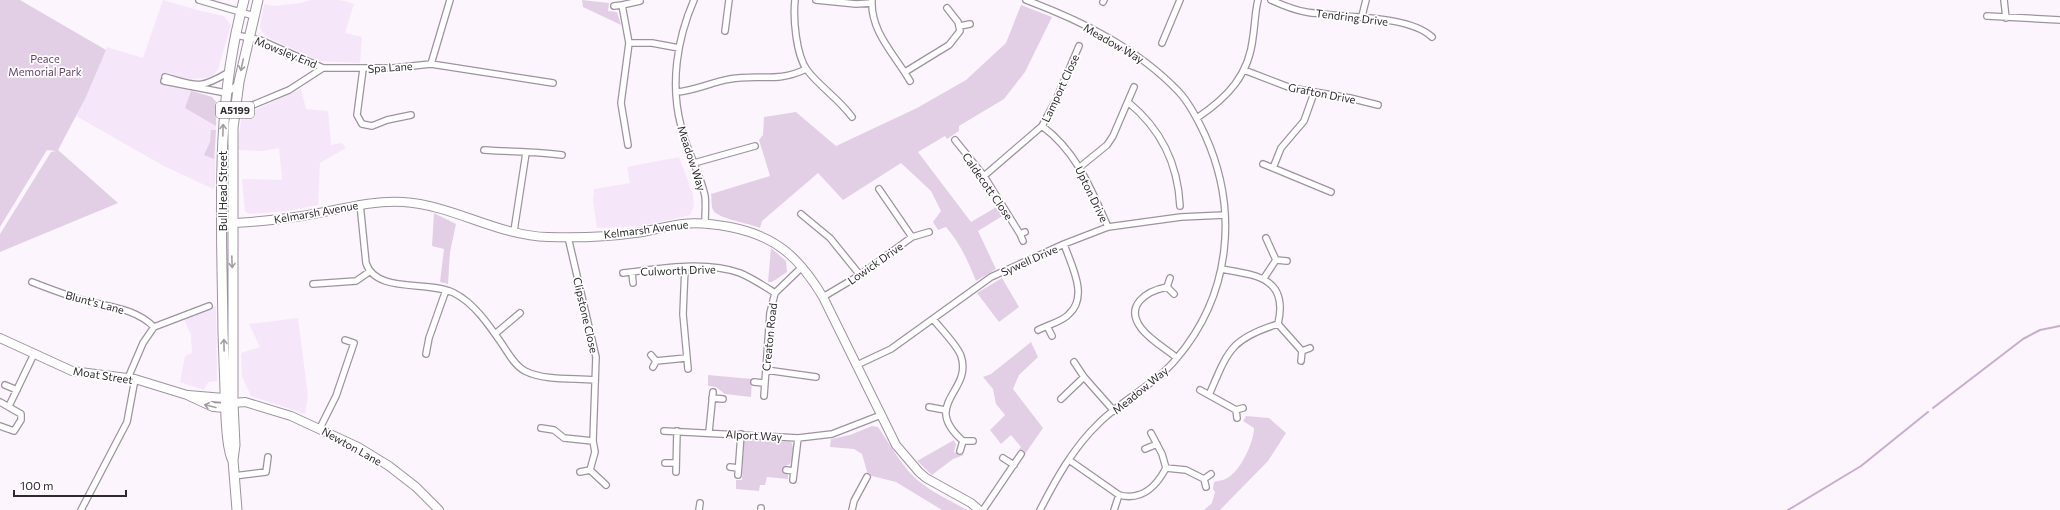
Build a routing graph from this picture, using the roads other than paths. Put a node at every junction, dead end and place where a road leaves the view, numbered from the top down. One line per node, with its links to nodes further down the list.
1 (199, 0): 20 (street)
2 (244, 0): 20 (main road, Bull Head Street / A5199)
3 (258, 0): 21 (main road, Bull Head Street / A5199)
4 (450, 0): 36 (street)
5 (694, 0): 35 (street, Meadow Way)
6 (730, 0): 28 (street)
7 (795, 0): 39 (street)
8 (816, 0): 16 (street)
9 (1026, 0): 56 (street, Meadow Way)
10 (1180, 0): 33 (street)
11 (1258, 0): 40 (street)
12 (1271, 0): 22 (street, Tendring Drive)
13 (1366, 0): 22 (street)
14 (2004, 0): 24 (street)
15 (640, 1): 17 (street)
16 (872, 1): 42 (street)
17 (622, 5): 18 (street); 32 (street)
18 (614, 6)
19 (947, 8): 27 (street)
20 (241, 12): 21 (street); 29 (main road, Bull Head Street / A5199)
21 (254, 16): 30 (main road, Bull Head Street / A5199)
22 (1362, 16): 31 (street, Tendring Drive)
23 (1987, 16): 24 (street)
24 (2006, 18): 25 (street)
25 (2060, 20)
26 (970, 24): 27 (street)
27 (960, 26): 42 (street)
28 (725, 31)
29 (236, 34): 30 (street, Mowsley End); 41 (main road, Bull Head Street / A5199)
30 (248, 37): 37 (street, Mowsley End); 44 (main road, Bull Head Street / A5199, one-way to 44)
31 (1432, 37)
32 (629, 43): 35 (street); 59 (street)
33 (1162, 43)
34 (1079, 46): 57 (street, Lamport Close)
35 (679, 48): 47 (street, Meadow Way)
36 (431, 64): 38 (street, Spa Lane); 45 (street, Spa Lane)
37 (323, 68): 38 (street, Spa Lane); 53 (street)
38 (363, 69): 54 (street)
39 (806, 69): 47 (street); 55 (street)
40 (1244, 70): 49 (street, Grafton Drive); 56 (street)
41 (228, 72): 48 (main road, Bull Head Street / A5199); 48 (street)
42 (905, 72): 43 (street)
43 (910, 81)
44 (239, 82): 48 (street); 53 (main road, Bull Head Street / A5199)
45 (553, 83)
46 (1134, 87): 50 (street)
47 (676, 92): 64 (street, Meadow Way)
48 (226, 93): 52 (main road, Bull Head Street / A5199)
49 (1314, 93): 51 (street, Grafton Drive); 67 (street)
50 (1128, 102): 66 (street); 72 (street)
51 (1378, 105)
52 (224, 108): 53 (street); 75 (main road, Bull Head Street / A5199, one-way to 52)
53 (235, 108): 76 (main road, Bull Head Street / A5199)
54 (411, 115)
55 (852, 117)
56 (1198, 118): 74 (street, Meadow Way)
57 (1042, 126): 66 (street, Upton Drive); 68 (street, Lamport Close)
58 (955, 140): 68 (street, Caldecott Close)
59 (628, 145)
60 (755, 146): 64 (street)
61 (484, 150): 62 (street)
62 (526, 153): 63 (street); 79 (street)
63 (562, 154)
64 (694, 163): 77 (street, Meadow Way)
65 (1263, 164): 67 (street)
66 (1080, 167): 78 (street, Upton Drive)
67 (1273, 168): 70 (street)
68 (984, 176): 84 (street, Caldecott Close)
69 (879, 189): 82 (street)
70 (1331, 192)
71 (360, 204): 76 (street, Kelmarsh Avenue); 79 (street, Kelmarsh Avenue); 91 (street)
72 (1180, 206)
73 (801, 214): 94 (street)
74 (1225, 215): 78 (street, Sywell Drive); 90 (street, Meadow Way)
75 (222, 223): 76 (street, Kelmarsh Avenue); 146 (main road, Bull Head Street / A5199, one-way to 75)
76 (232, 223): 146 (main road, Bull Head Street / A5199, one-way to 146)
77 (705, 223): 81 (street, Kelmarsh Avenue); 89 (street, Kelmarsh Avenue)
78 (1108, 227): 85 (street, Sywell Drive)
79 (514, 231): 81 (street, Kelmarsh Avenue)
80 (929, 232): 82 (street, Lowick Drive)
81 (568, 237): 133 (street, Clipstone Close)
82 (912, 237): 94 (street, Lowick Drive)
83 (1266, 238): 86 (street)
84 (1023, 241)
85 (1064, 244): 107 (street, Sywell Drive); 109 (street)
86 (1276, 260): 87 (street); 96 (street)
87 (1287, 261)
88 (685, 267): 93 (street, Culworth Drive); 102 (street, Culworth Drive); 121 (street)
89 (802, 267): 102 (street, Creaton Road); 104 (street, Kelmarsh Avenue)
90 (1221, 269): 96 (street); 122 (street, Meadow Way)
91 (369, 272): 99 (street); 101 (street)
92 (622, 272): 93 (street, Culworth Drive)
93 (632, 272): 98 (street)
94 (860, 275): 104 (street, Lowick Drive)
95 (1170, 278): 100 (street)
96 (1264, 278): 108 (street)
97 (32, 282): 110 (street, Blunt's Lane)
98 (633, 283)
99 (313, 284)
100 (1167, 287): 103 (street); 122 (street)
101 (446, 290): 112 (street); 119 (street)
102 (775, 293): 129 (street, Creaton Road)
103 (1174, 294)
104 (823, 297): 126 (street, Kelmarsh Avenue)
105 (209, 306): 110 (street)
106 (520, 313): 112 (street)
107 (933, 319): 126 (street, Sywell Drive); 150 (street)
108 (1278, 324): 117 (street); 140 (street)
109 (1047, 326): 111 (street); 113 (street)
110 (154, 327): 132 (street)
111 (1038, 330)
112 (495, 334): 133 (street)
113 (1052, 336)
114 (0, 338): 118 (street, Moat Street)
115 (345, 340): 156 (street)
116 (1310, 348): 117 (street)
117 (1302, 351): 124 (street)
118 (34, 354): 132 (street, Moat Street); 137 (street)
119 (426, 354)
120 (651, 355): 123 (street)
121 (686, 358): 123 (street); 128 (street)
122 (1177, 358): 152 (street, Meadow Way)
123 (656, 361): 127 (street)
124 (1302, 361)
125 (1074, 362): 131 (street)
126 (857, 365): 153 (street, Kelmarsh Avenue)
127 (653, 367)
128 (688, 369)
129 (766, 370): 130 (street); 135 (street, Creaton Road)
130 (816, 377)
131 (1084, 377): 144 (street); 152 (street)
132 (132, 378): 146 (street, Moat Street); 196 (street)
133 (595, 380): 164 (street, Clipstone Close)
134 (754, 382): 135 (street)
135 (765, 383): 141 (street, Creaton Road)
136 (5, 385): 137 (street)
137 (17, 390): 147 (street)
138 (1200, 390): 140 (street)
139 (713, 392): 142 (street, Alport Way)
140 (1209, 395): 151 (street)
141 (764, 396)
142 (712, 398): 143 (street); 160 (street, Alport Way)
143 (723, 399)
144 (1061, 399)
145 (0, 402): 147 (street)
146 (227, 403): 156 (street, Newton Lane); 173 (main road); 173 (main road)
147 (9, 406): 155 (street)
148 (929, 408): 150 (street)
149 (1243, 408): 151 (street)
150 (945, 410): 165 (street)
151 (1236, 410): 154 (street)
152 (1114, 411): 174 (street, Meadow Way)
153 (881, 416): 163 (street, Alport Way); 201 (street, Kelmarsh Avenue)
154 (1237, 418)
155 (0, 426)
156 (320, 428): 198 (street, Newton Lane)
157 (541, 428): 164 (street)
158 (664, 431): 159 (street, Alport Way)
159 (677, 432): 160 (street, Alport Way); 176 (street)
160 (709, 432): 162 (street, Alport Way)
161 (1151, 433): 167 (street)
162 (741, 434): 163 (street, Alport Way); 179 (street)
163 (798, 438): 183 (street, Alport Way)
164 (593, 441): 181 (street, Clipstone Close)
165 (963, 441): 166 (street); 169 (street)
166 (973, 441)
167 (1156, 444): 168 (street); 180 (street)
168 (1146, 449)
169 (960, 451)
170 (1021, 454): 177 (street)
171 (268, 457): 188 (street)
172 (1003, 458): 177 (street)
173 (233, 460): 188 (main road)
174 (1068, 460): 194 (street); 203 (street, Meadow Way)
175 (665, 463): 176 (street)
176 (676, 463): 185 (street)
177 (1014, 465): 202 (street)
178 (730, 467): 179 (street)
179 (738, 468): 187 (street)
180 (1166, 468): 190 (street); 194 (street)
181 (590, 470): 184 (street); 192 (street)
182 (786, 470): 183 (street)
183 (794, 471): 191 (street, Alport Way)
184 (580, 472)
185 (676, 472)
186 (1211, 474): 190 (street)
187 (738, 475)
188 (234, 476): 197 (main road)
189 (867, 477): 200 (street)
190 (1204, 479): 193 (street)
191 (793, 480)
192 (606, 485)
193 (1206, 487)
194 (1119, 495): 204 (street)
195 (700, 503): 199 (street)
196 (81, 510)
197 (237, 510)
198 (438, 510)
199 (699, 510)
200 (852, 510)
201 (979, 510)
202 (983, 510)
203 (1040, 510)
204 (1114, 510)

